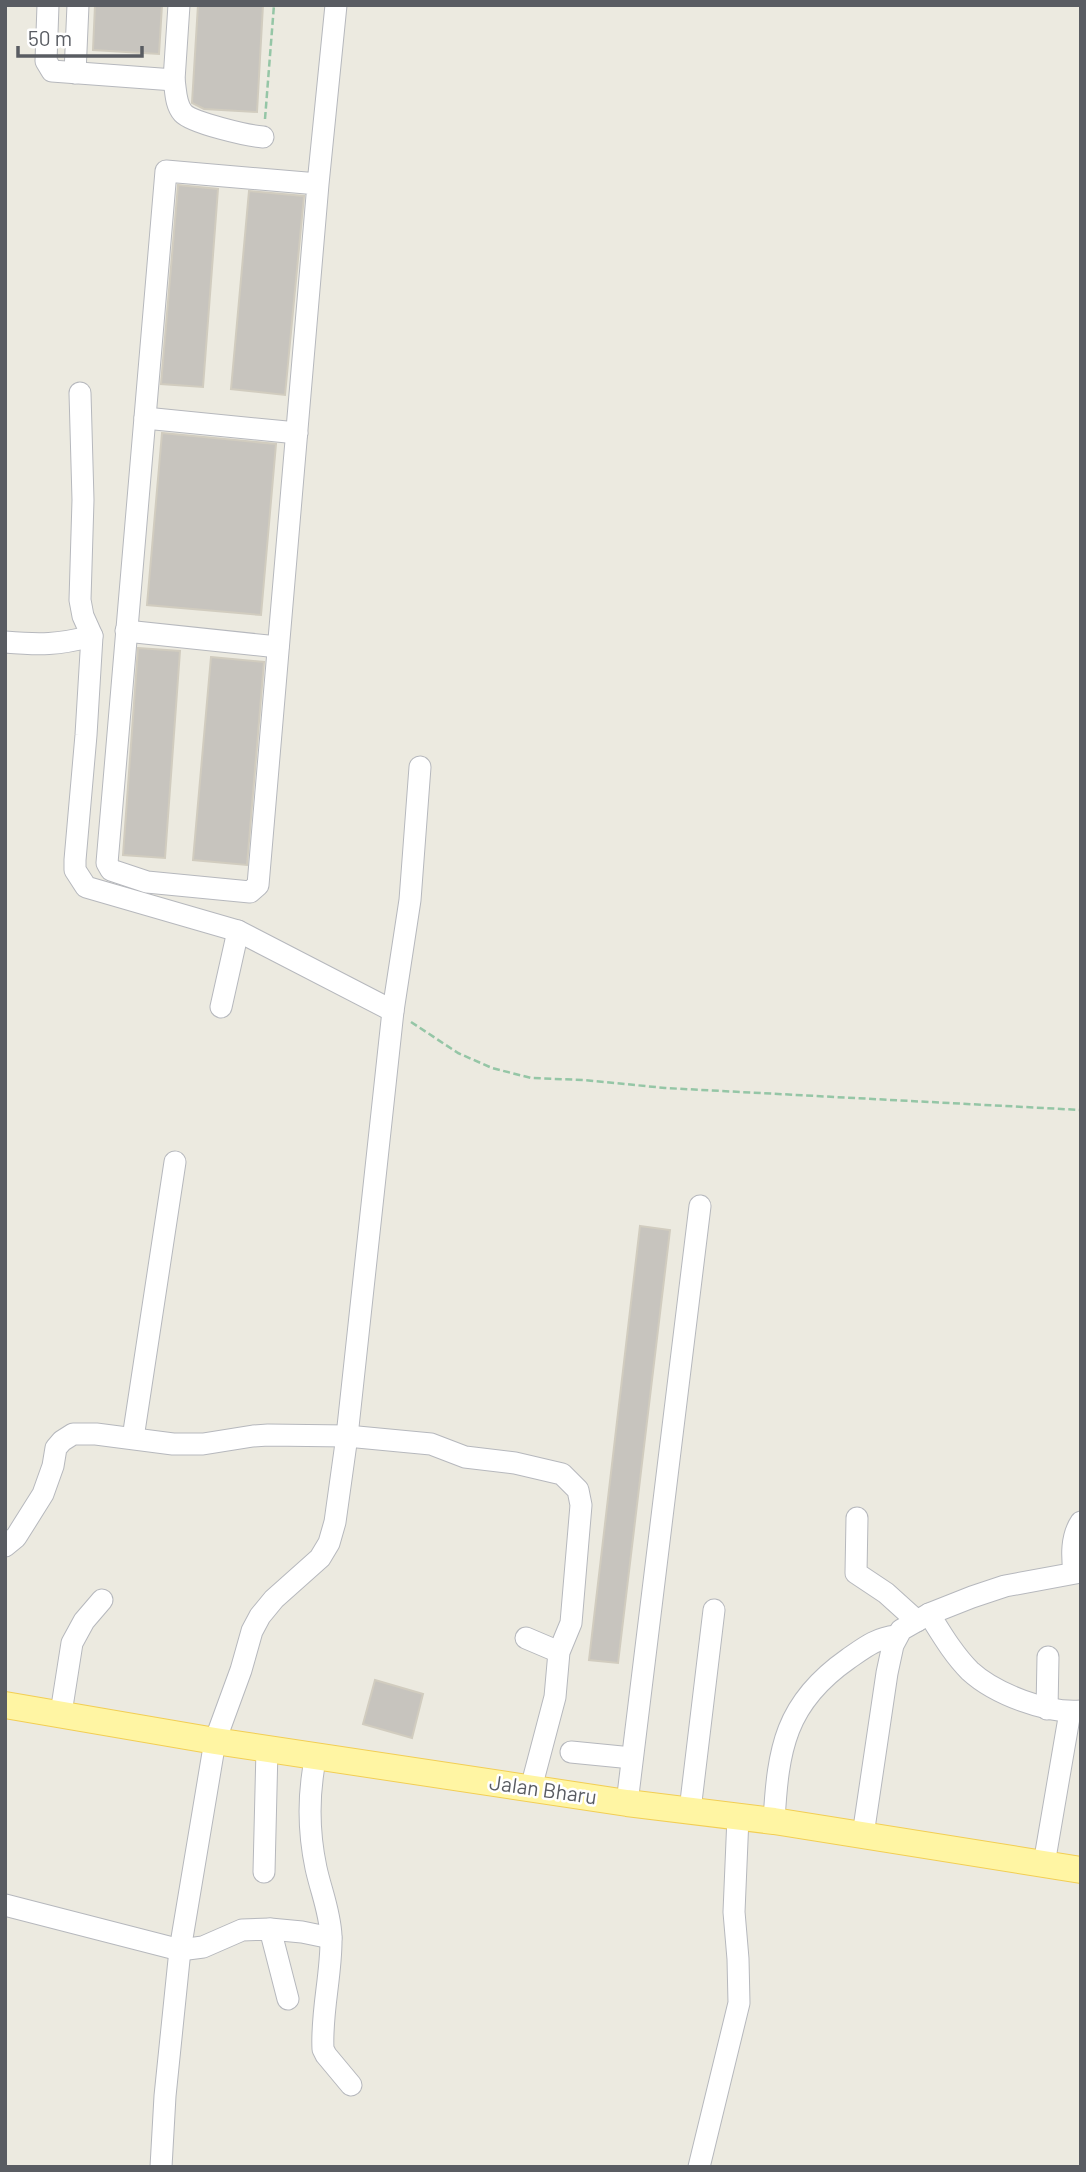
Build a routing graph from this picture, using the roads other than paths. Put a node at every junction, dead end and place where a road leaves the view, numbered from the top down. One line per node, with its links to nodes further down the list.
1 (48, 5): 5 (street)
2 (78, 5): 5 (street)
3 (180, 5): 6 (street)
4 (337, 5): 8 (street)
5 (75, 73): 6 (street)
6 (174, 80): 7 (street)
7 (263, 137)
8 (318, 184): 10 (street); 11 (street)
9 (80, 393): 13 (street)
10 (145, 418): 11 (street); 12 (street)
11 (297, 433): 15 (street)
12 (126, 631): 15 (street); 15 (street)
13 (92, 636): 14 (street); 17 (street)
14 (5, 642)
15 (278, 647)
16 (419, 766): 19 (street)
17 (238, 931): 18 (street); 19 (street)
18 (221, 1007)
19 (393, 1011): 22 (street)
20 (175, 1162): 23 (street)
21 (700, 1206): 43 (street)
22 (347, 1436): 23 (street); 33 (street); 39 (street)
23 (132, 1438): 26 (street)
24 (857, 1518): 30 (street)
25 (1081, 1522): 27 (street)
26 (9, 1536)
27 (1077, 1572): 30 (street)
28 (102, 1600): 38 (street)
29 (714, 1610): 46 (street)
30 (923, 1617): 31 (street); 36 (street)
31 (896, 1636): 48 (street); 49 (street)
32 (526, 1638): 33 (street)
33 (559, 1652): 44 (street)
34 (1048, 1657): 36 (street)
35 (5, 1705): 38 (main road, Jalan Bharu)
36 (1047, 1709): 37 (street)
37 (1075, 1712): 50 (street)
38 (61, 1713): 39 (main road, Jalan Bharu)
39 (215, 1741): 40 (main road, Jalan Bharu); 56 (street)
40 (267, 1749): 42 (main road, Jalan Bharu); 52 (street)
41 (571, 1752): 43 (street)
42 (316, 1755): 44 (main road, Jalan Bharu); 55 (street)
43 (632, 1758): 45 (street)
44 (531, 1788): 45 (main road, Jalan Bharu)
45 (626, 1803): 46 (main road, Jalan Bharu)
46 (690, 1810): 47 (main road, Jalan Bharu)
47 (738, 1817): 48 (main road, Jalan Bharu); 60 (street)
48 (775, 1821): 49 (main road, Jalan Bharu)
49 (863, 1835): 50 (main road, Jalan Bharu)
50 (1044, 1864): 51 (main road, Jalan Bharu)
51 (1081, 1870)
52 (264, 1872)
53 (5, 1905): 56 (street)
54 (270, 1929): 55 (street); 56 (street); 57 (street)
55 (331, 1938): 58 (street)
56 (180, 1950): 59 (street)
57 (288, 1999)
58 (351, 2085)
59 (161, 2167)
60 (699, 2167)

